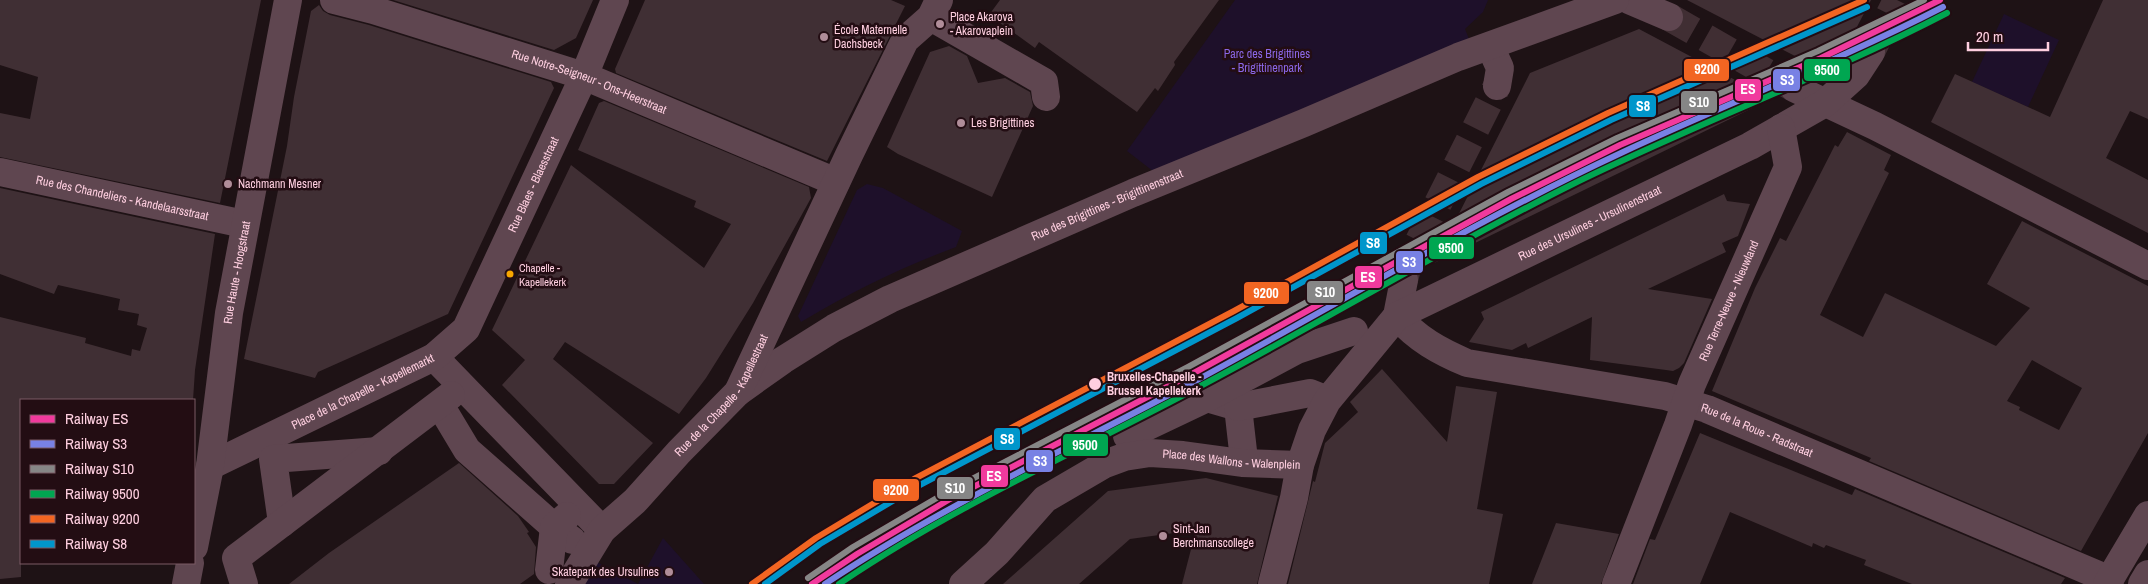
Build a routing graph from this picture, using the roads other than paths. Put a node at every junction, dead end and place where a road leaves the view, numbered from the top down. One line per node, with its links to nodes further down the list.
1 (288, 0): 19 (street, Rue Haute - Hoogstraat)
2 (334, 0): 11 (street, Rue Notre-Seigneur - Ons-Heerstraat)
3 (615, 0): 11 (street, Rue Blaes - Blaesstraat)
4 (1615, 0): 7 (street, Rue des Brigittines - Brigittinenstraat)
5 (1629, 0): 8 (street)
6 (935, 8): 14 (street); 18 (street, Rue de la Chapelle - Kapellestraat)
7 (1552, 10): 9 (street, Rue des Brigittines - Brigittinenstraat)
8 (1669, 17)
9 (1490, 46): 12 (street); 25 (street, Rue des Brigittines - Brigittinenstraat)
10 (1871, 52): 15 (street)
11 (584, 76): 18 (street, Rue Notre-Seigneur - Ons-Heerstraat); 24 (street, Rue Blaes - Blaesstraat)
12 (1497, 86)
13 (1794, 88): 15 (street)
14 (1046, 96)
15 (1826, 103): 16 (street); 20 (street)
16 (1781, 128): 22 (street, Rue des Ursulines - Ursulinenstraat); 28 (street, Rue Terre-Neuve - Nieuwland)
17 (0, 172): 19 (street, Rue des Chandeliers - Kandelaarsstraat)
18 (836, 182): 25 (street, Rue de la Chapelle - Kapellestraat)
19 (244, 224): 34 (street, Rue Haute - Hoogstraat)
20 (2148, 266)
21 (1404, 280): 22 (street)
22 (1397, 316): 28 (street, Rue de la Roue - Radstraat); 33 (street, Place des Wallons - Walenplein)
23 (1354, 330): 26 (street)
24 (434, 357): 34 (street, Place de la Chapelle - Kapellemarkt); 37 (street, Place de la Chapelle - Kapellemarkt)
25 (738, 392): 37 (street, Rue de la Chapelle - Kapellestraat)
26 (1202, 393): 29 (street); 30 (street)
27 (1320, 397): 29 (street)
28 (1686, 402): 42 (street, Rue de la Roue - Radstraat); 47 (street, Rue Terre-Neuve - Nieuwland)
29 (1238, 407): 31 (street)
30 (1127, 436)
31 (1243, 450)
32 (379, 451): 36 (street); 36 (street); 41 (street)
33 (1300, 465): 45 (street, Place des Wallons - Walenplein); 46 (street)
34 (210, 466): 38 (street, Rue Haute - Hoogstraat)
35 (2148, 515): 42 (street)
36 (282, 523): 44 (street)
37 (602, 530): 41 (street, Rue de la Chapelle - Kapellestraat)
38 (195, 542)
39 (190, 564): 43 (street)
40 (2148, 574): 48 (street)
41 (559, 577)
42 (2108, 582)
43 (186, 584)
44 (244, 584)
45 (963, 584)
46 (1272, 584)
47 (1616, 584)
48 (2142, 584)

